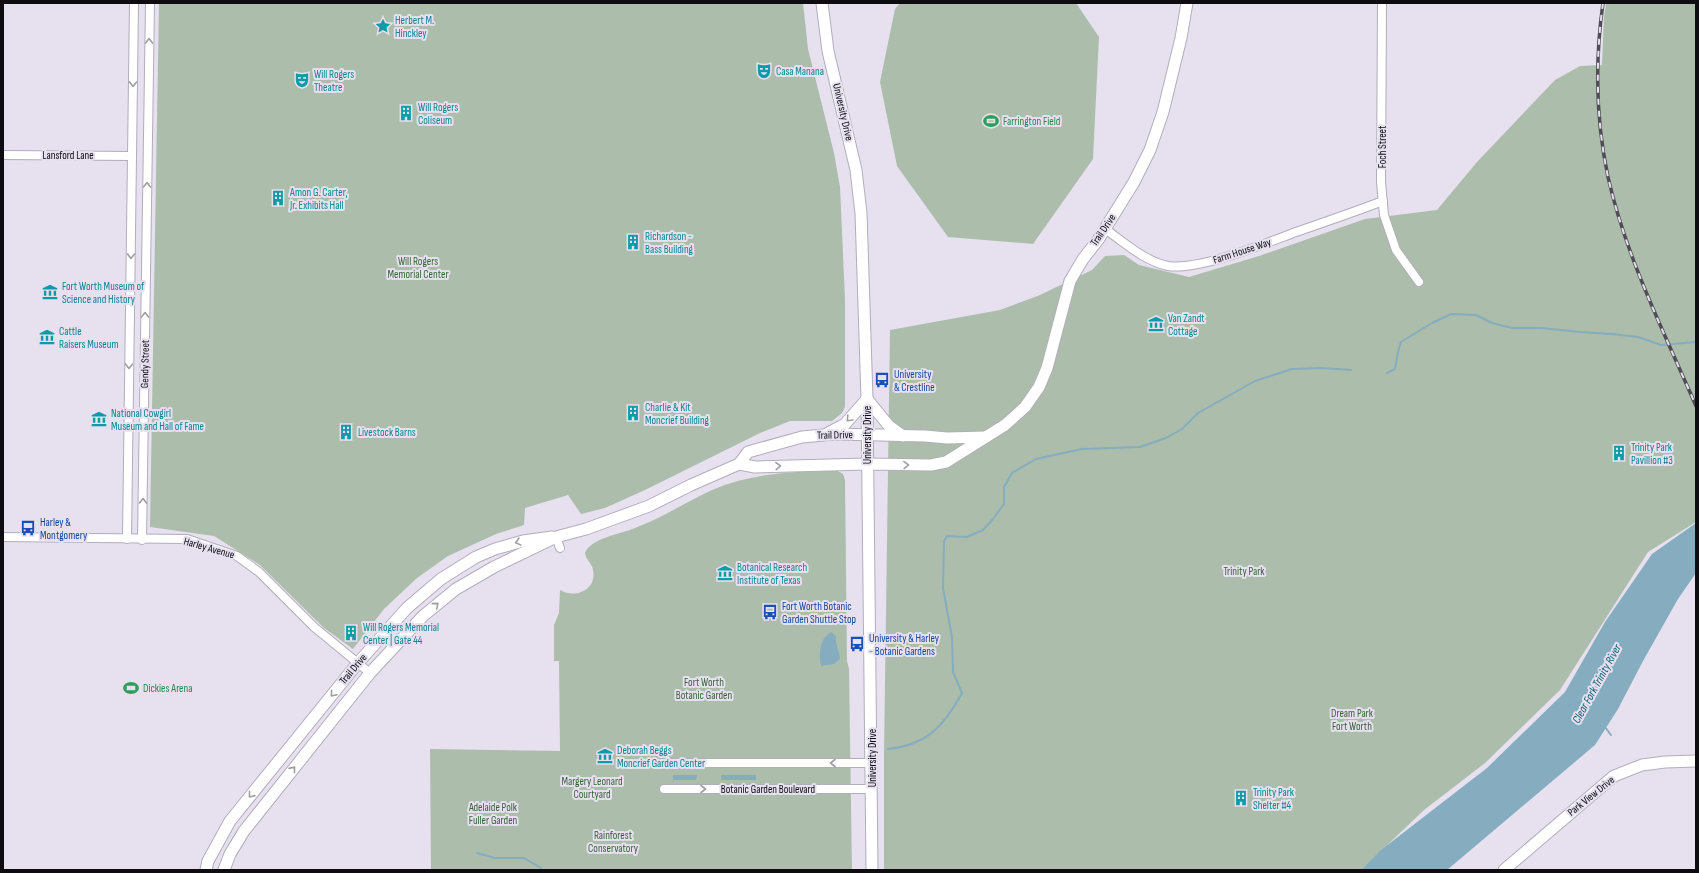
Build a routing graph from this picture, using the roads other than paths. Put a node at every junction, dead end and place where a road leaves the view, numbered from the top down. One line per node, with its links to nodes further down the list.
1 (134, 3): 6 (street, Gendy Street)
2 (150, 3): 7 (street, Gendy Street, one-way to 2)
3 (822, 3): 15 (street, University Drive)
4 (1188, 3): 11 (street, Trail Drive)
5 (1382, 3): 10 (street, Foch Street)
6 (133, 65): 7 (street); 9 (street, Gendy Street, one-way to 9)
7 (149, 65): 13 (street, Gendy Street, one-way to 7)
8 (3, 155): 9 (street, Lansford Lane)
9 (132, 156): 12 (street, Gendy Street)
10 (1382, 201): 11 (street, Farm House Way); 14 (street, Foch Street)
11 (1105, 229): 19 (street, Trail Drive)
12 (131, 236): 13 (street); 24 (street, Gendy Street, one-way to 24)
13 (146, 236): 25 (street, Gendy Street, one-way to 13)
14 (1419, 282)
15 (866, 399): 16 (street, one-way to 16); 17 (street, University Drive); 18 (street)
16 (826, 434): 17 (street, Trail Drive); 20 (street, Trail Drive)
17 (866, 435): 18 (street, Trail Drive); 21 (street, University Drive)
18 (903, 436): 19 (street, Trail Drive)
19 (986, 437): 21 (street, Trail Drive, one-way to 19)
20 (739, 464): 21 (street, Trail Drive, one-way to 21); 23 (street, Trail Drive)
21 (867, 464): 31 (street, University Drive)
22 (3, 537): 24 (street, Harley Avenue)
23 (556, 537): 26 (street); 27 (street, Trail Drive, one-way to 27); 28 (street, Trail Drive, one-way to 23)
24 (127, 539): 25 (street, Harley Avenue)
25 (142, 540): 27 (street, Harley Avenue)
26 (560, 548)
27 (357, 664): 28 (street, Harley Avenue); 34 (street, Trail Drive, one-way to 34)
28 (370, 674): 35 (street, Trail Drive, one-way to 28)
29 (1696, 761): 37 (street, Park View Drive)
30 (664, 763): 31 (street, one-way to 30)
31 (872, 763): 33 (street, University Drive)
32 (664, 789): 33 (street, Botanic Garden Boulevard, one-way to 33)
33 (872, 789): 36 (street, University Drive)
34 (206, 870)
35 (224, 870)
36 (872, 870)
37 (1504, 870)

